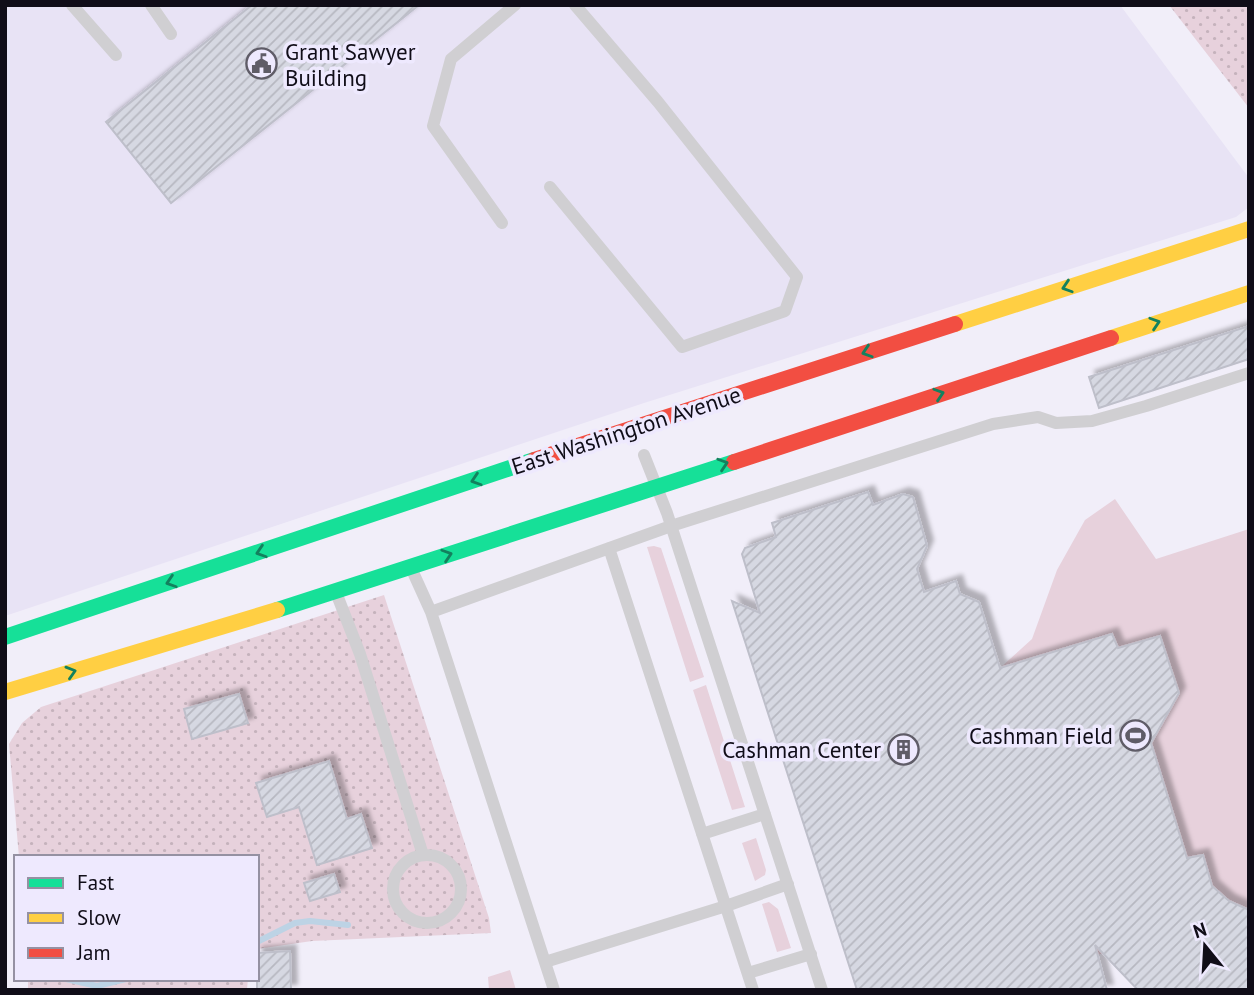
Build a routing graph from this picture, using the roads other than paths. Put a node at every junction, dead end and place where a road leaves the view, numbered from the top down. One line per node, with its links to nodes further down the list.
1 (72, 5): 6 (lane)
2 (151, 5): 5 (lane)
3 (515, 5): 8 (lane)
4 (575, 5): 7 (lane)
5 (171, 34)
6 (116, 55)
7 (550, 187)
8 (502, 223)
9 (1249, 229): 19 (main road, East Washington Avenue, one-way to 19)
10 (1249, 293): 13 (main road, one-way to 10)
11 (1249, 373): 14 (lane)
12 (644, 455): 13 (lane)
13 (658, 485): 14 (lane); 16 (main road, one-way to 13)
14 (671, 526): 15 (lane); 21 (lane)
15 (609, 548): 18 (lane); 22 (lane)
16 (411, 567): 17 (main road); 18 (lane)
17 (335, 592): 20 (main road, one-way to 17); 23 (lane)
18 (430, 612): 27 (lane)
19 (5, 637)
20 (5, 692)
21 (765, 814): 22 (lane); 24 (lane)
22 (702, 834): 25 (lane)
23 (423, 855): 23 (lane)
24 (788, 884): 25 (lane); 26 (lane)
25 (726, 906): 27 (lane); 28 (lane)
26 (811, 954): 28 (lane); 31 (lane)
27 (545, 962): 29 (lane)
28 (748, 973): 30 (lane)
29 (554, 990)
30 (753, 990)
31 (822, 990)

